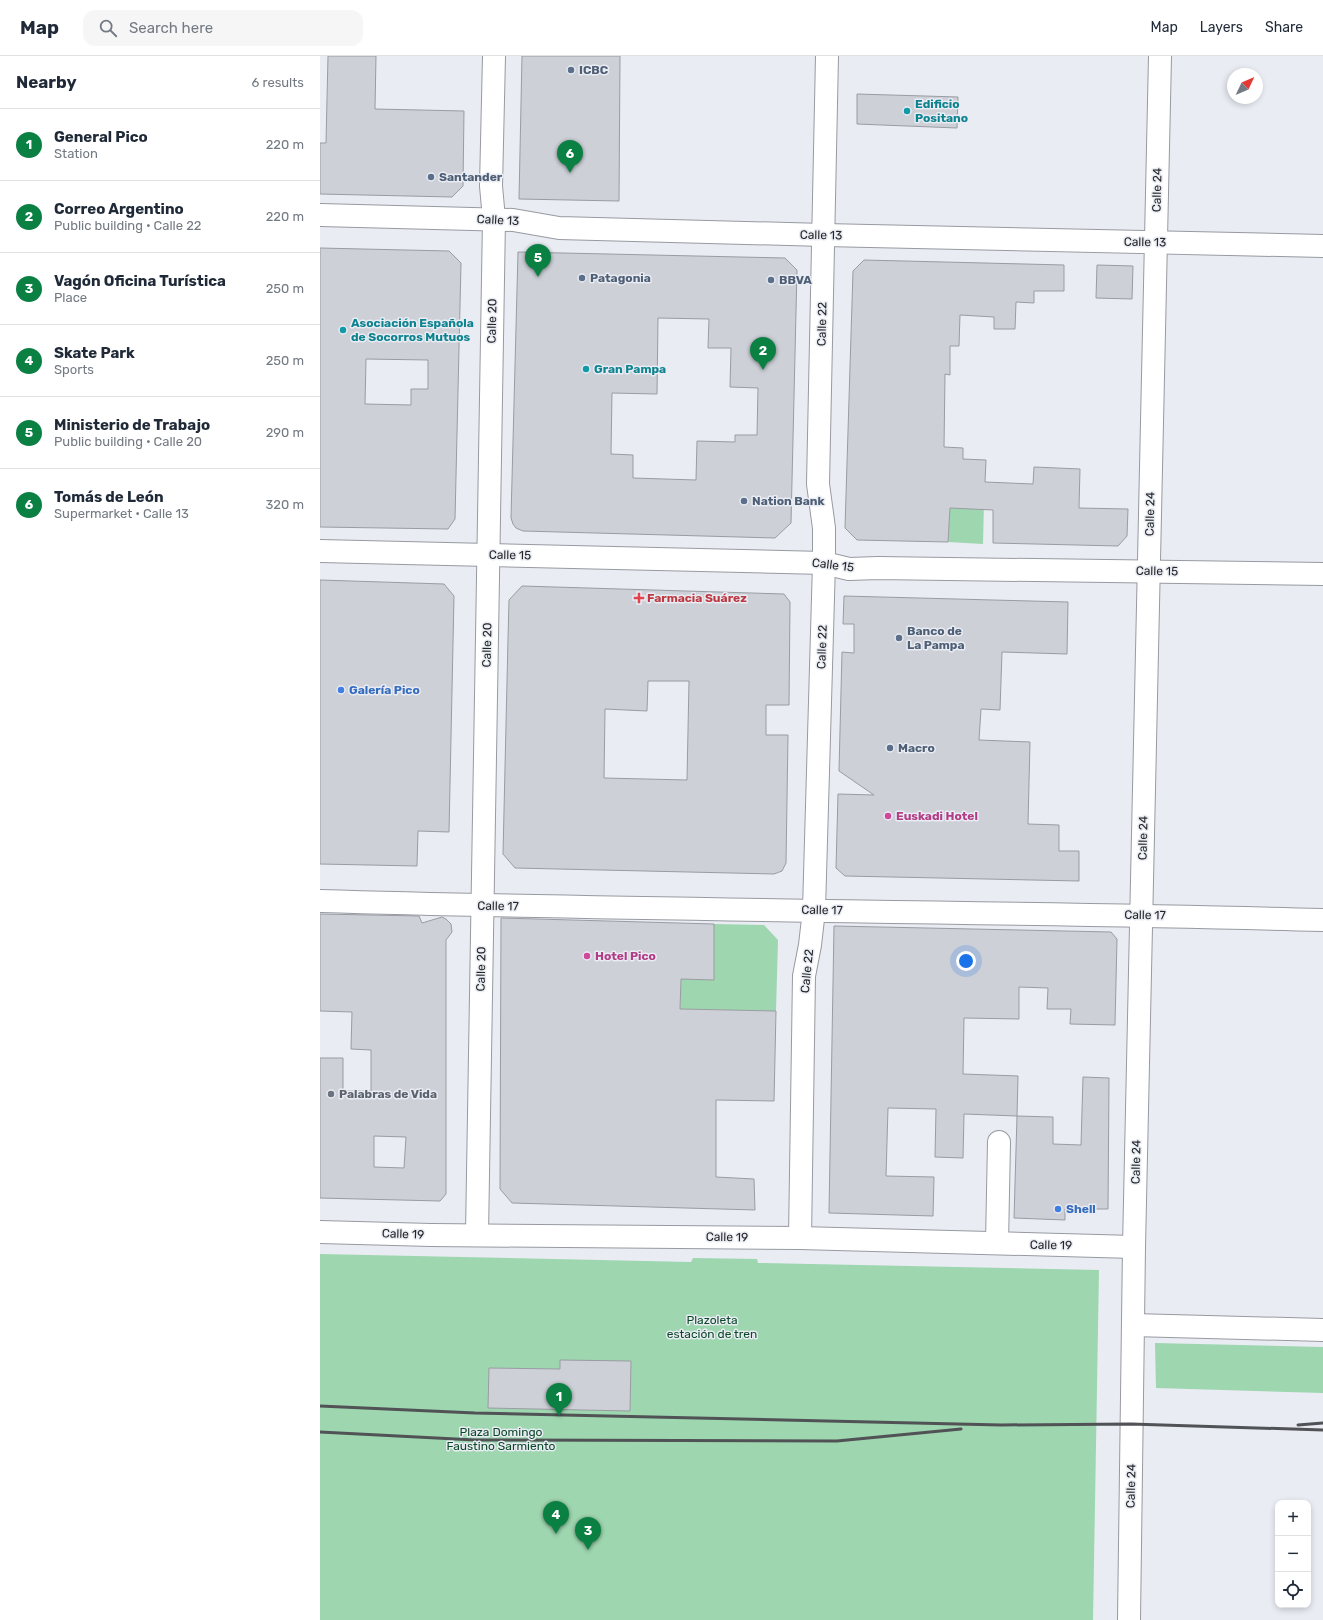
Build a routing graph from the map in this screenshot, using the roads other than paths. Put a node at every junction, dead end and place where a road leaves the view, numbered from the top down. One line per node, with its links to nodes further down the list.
1 (494, 56): 5 (street, Calle 20)
2 (827, 56): 6 (street, Calle 22)
3 (1160, 56): 7 (street, Calle 24)
4 (320, 215): 5 (street, Calle 13)
5 (494, 219): 6 (street, Calle 13); 10 (street, Calle 20)
6 (824, 235): 7 (street, Calle 13); 11 (street, Calle 22)
7 (1156, 242): 8 (street, Calle 13); 12 (street, Calle 24)
8 (1323, 246)
9 (320, 551): 10 (street, Calle 15)
10 (488, 555): 11 (street, Calle 15); 15 (street, Calle 20)
11 (824, 563): 12 (street, Calle 15); 16 (street, Calle 22)
12 (1149, 571): 13 (street, Calle 15); 17 (street, Calle 24)
13 (1323, 574)
14 (320, 901): 15 (street, Calle 17)
15 (482, 906): 16 (street, Calle 17); 21 (street, Calle 20)
16 (814, 910): 17 (street, Calle 17); 22 (street, Calle 22)
17 (1141, 915): 18 (street, Calle 17); 24 (street, Calle 24)
18 (1323, 920)
19 (999, 1142): 23 (street)
20 (320, 1232): 21 (street, Calle 19)
21 (477, 1234): 22 (street, Calle 19)
22 (800, 1238): 23 (street, Calle 19)
23 (997, 1243): 24 (street, Calle 19)
24 (1134, 1247): 25 (street, Calle 24)
25 (1133, 1325): 26 (street); 27 (street, Calle 24)
26 (1323, 1330)
27 (1129, 1620)

